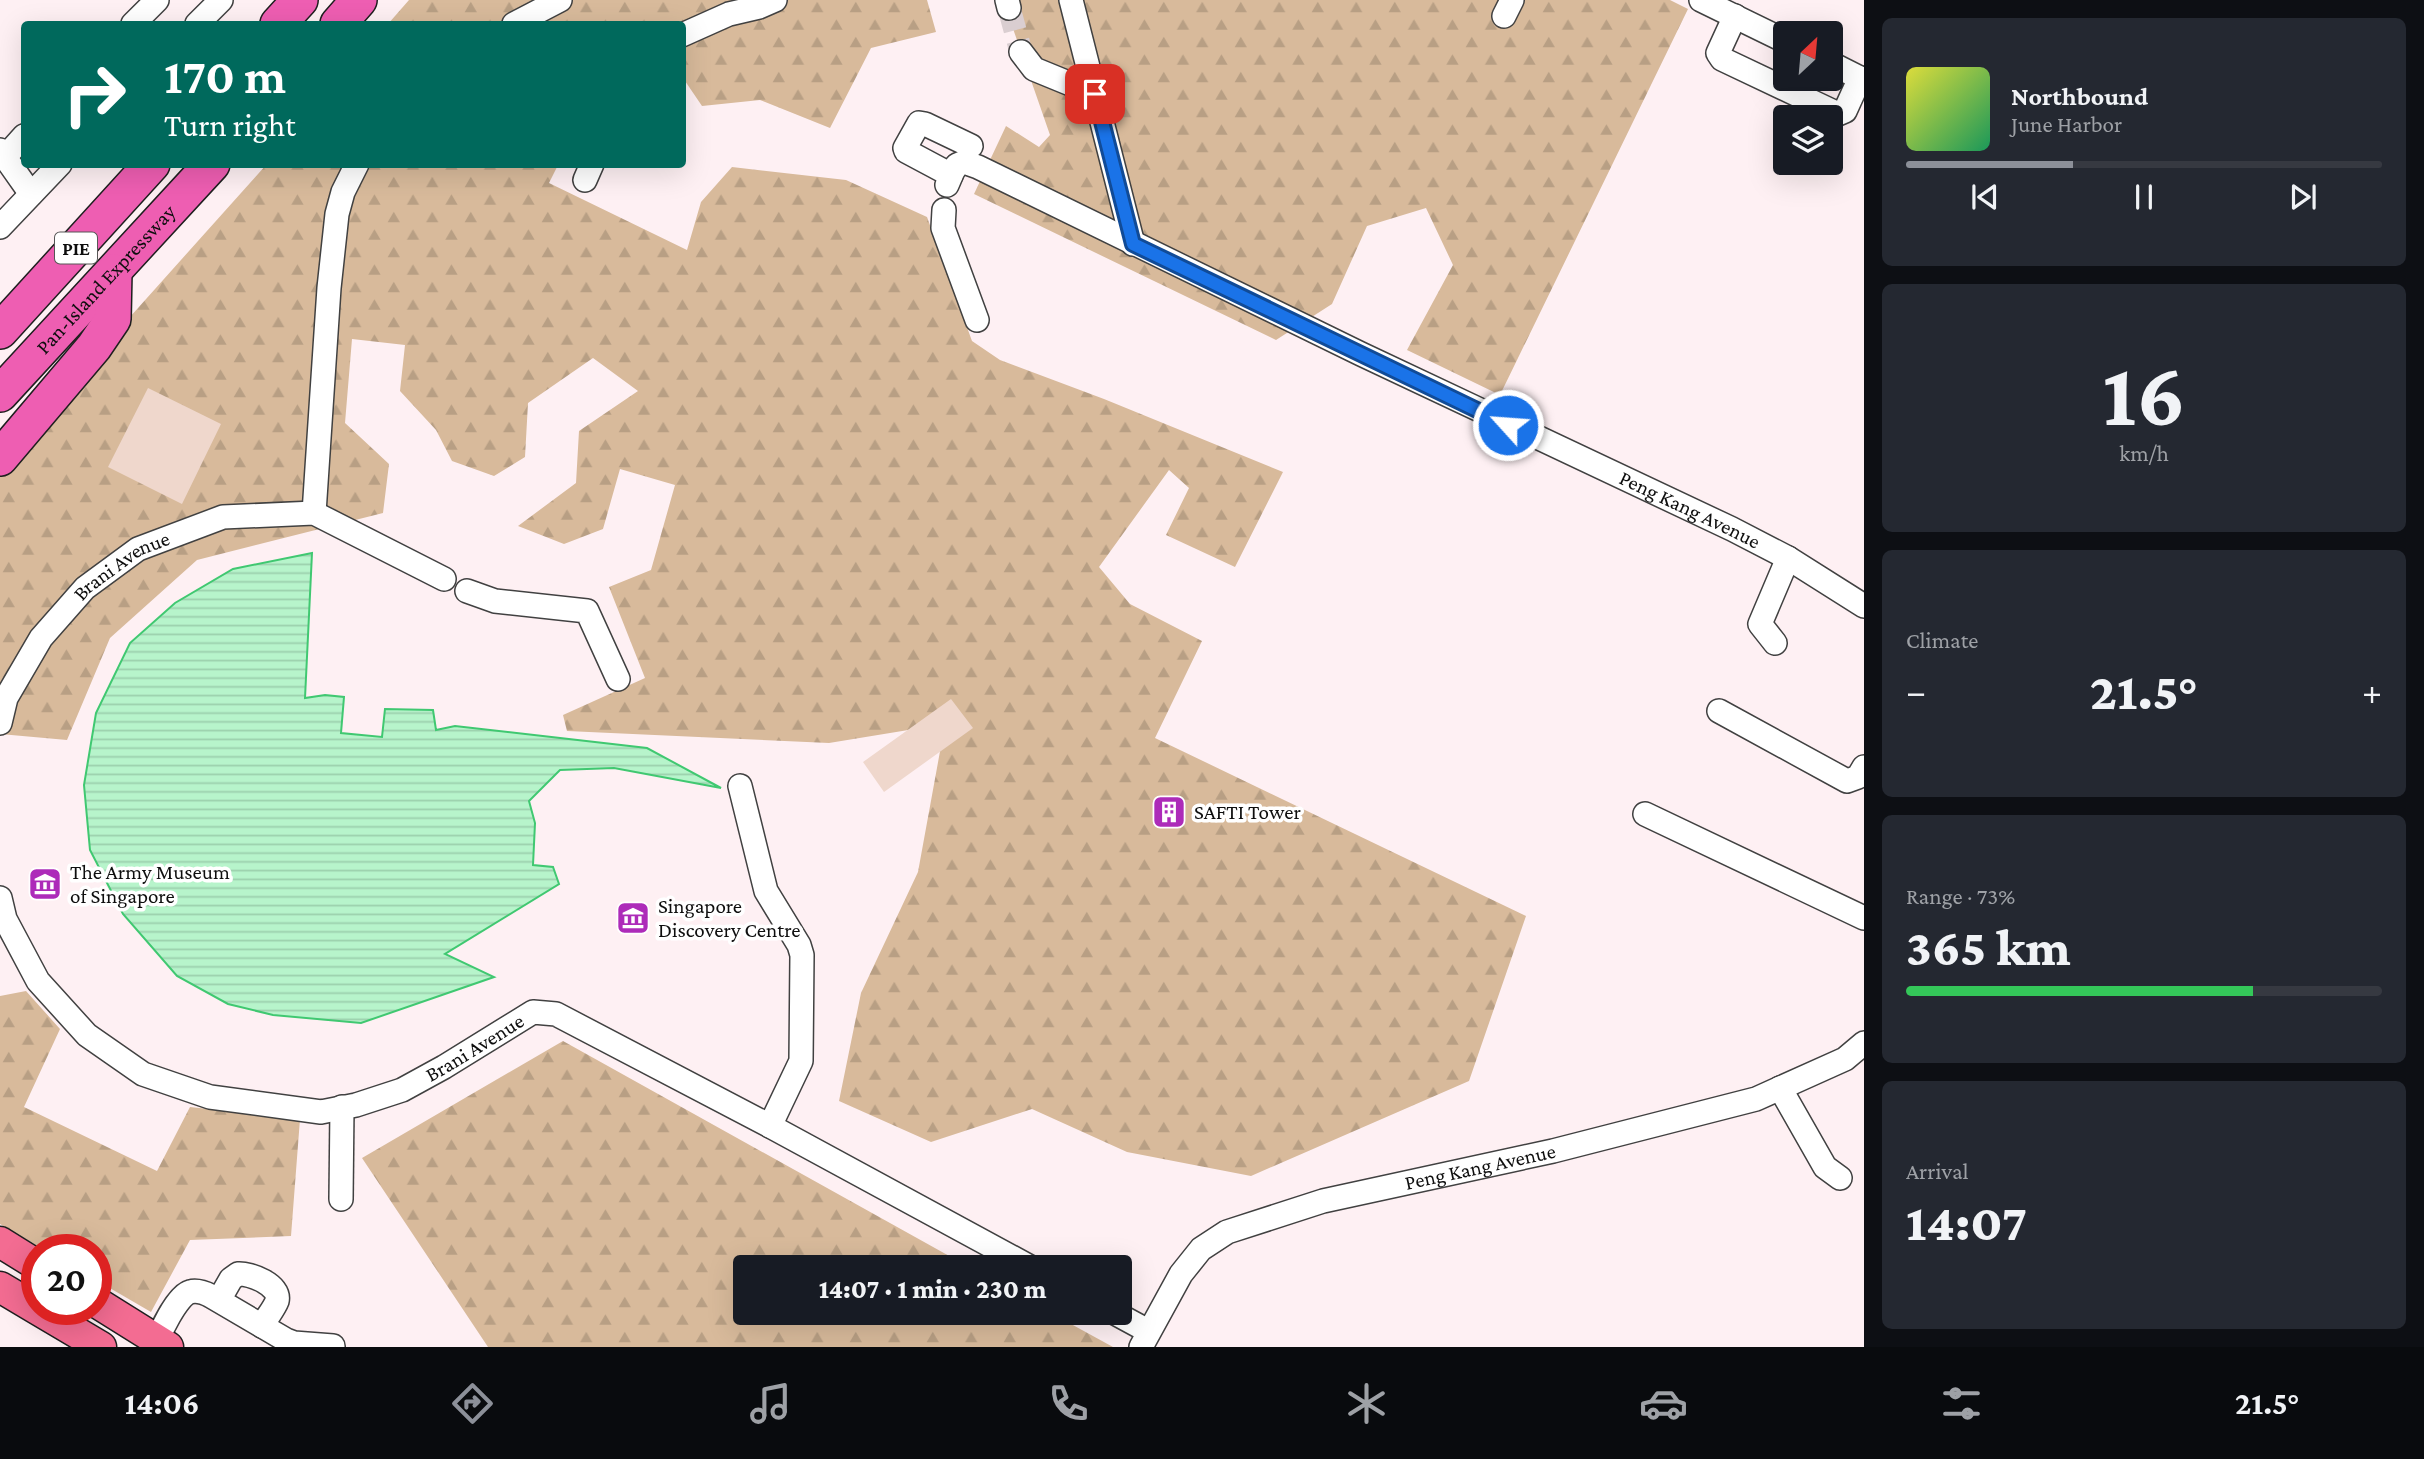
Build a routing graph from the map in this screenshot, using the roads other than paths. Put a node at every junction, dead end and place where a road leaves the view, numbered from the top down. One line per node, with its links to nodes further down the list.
1 (157, 0): 10 (lane)
2 (221, 0): 11 (lane)
3 (300, 0): 12 (highway)
4 (359, 0): 13 (highway)
5 (560, 0): 14 (lane)
6 (775, 0): 15 (lane)
7 (1071, 0): 20 (lane)
8 (1701, 0): 9 (lane)
9 (1735, 16): 16 (lane); 19 (lane)
10 (136, 21)
11 (200, 21)
12 (281, 21)
13 (341, 21)
14 (520, 21)
15 (686, 32)
16 (1773, 35)
17 (1021, 52): 20 (lane)
18 (1843, 70): 19 (lane)
19 (1862, 79)
20 (1095, 94): 32 (lane)
21 (21, 138): 23 (lane)
22 (971, 146): 32 (lane, Peng Kang Avenue)
23 (2, 153): 29 (lane)
24 (56, 168): 29 (lane)
25 (138, 168): 34 (highway)
26 (148, 168): 36 (highway, Pan-Island Expressway / PIE)
27 (208, 168): 33 (highway, Pan-Island Expressway / PIE)
28 (355, 168): 39 (lane)
29 (31, 194): 31 (lane)
30 (944, 210): 35 (lane)
31 (0, 227)
32 (1133, 244): 40 (lane, Peng Kang Avenue)
33 (114, 272): 37 (highway, Pan-Island Expressway / PIE); 38 (highway)
34 (0, 296)
35 (977, 320)
36 (0, 331)
37 (0, 394)
38 (0, 458)
39 (314, 513): 41 (lane); 47 (lane, Brani Avenue)
40 (1788, 558): 43 (lane, Peng Kang Avenue); 44 (lane)
41 (444, 579)
42 (467, 591): 45 (lane)
43 (1864, 606)
44 (1775, 643)
45 (618, 680)
46 (1718, 711): 48 (lane)
47 (0, 723)
48 (1864, 767)
49 (740, 786): 56 (lane)
50 (1645, 814): 52 (lane)
51 (0, 898): 55 (lane, Brani Avenue)
52 (1864, 918)
53 (1864, 1043): 54 (lane, Peng Kang Avenue)
54 (1780, 1088): 57 (lane); 69 (lane, Peng Kang Avenue)
55 (342, 1107): 56 (lane, Brani Avenue); 58 (lane)
56 (770, 1126): 61 (lane, Brani Avenue)
57 (1840, 1178)
58 (341, 1199)
59 (0, 1242): 60 (main road)
60 (21, 1255)
61 (1008, 1255)
62 (0, 1287): 63 (main road)
63 (21, 1299)
64 (219, 1300): 67 (lane); 67 (lane); 70 (lane)
65 (112, 1313): 70 (main road)
66 (64, 1325): 72 (main road)
67 (262, 1325): 71 (lane)
68 (1128, 1325): 69 (lane)
69 (1144, 1339)
70 (159, 1345)
71 (333, 1346)
72 (101, 1347)

